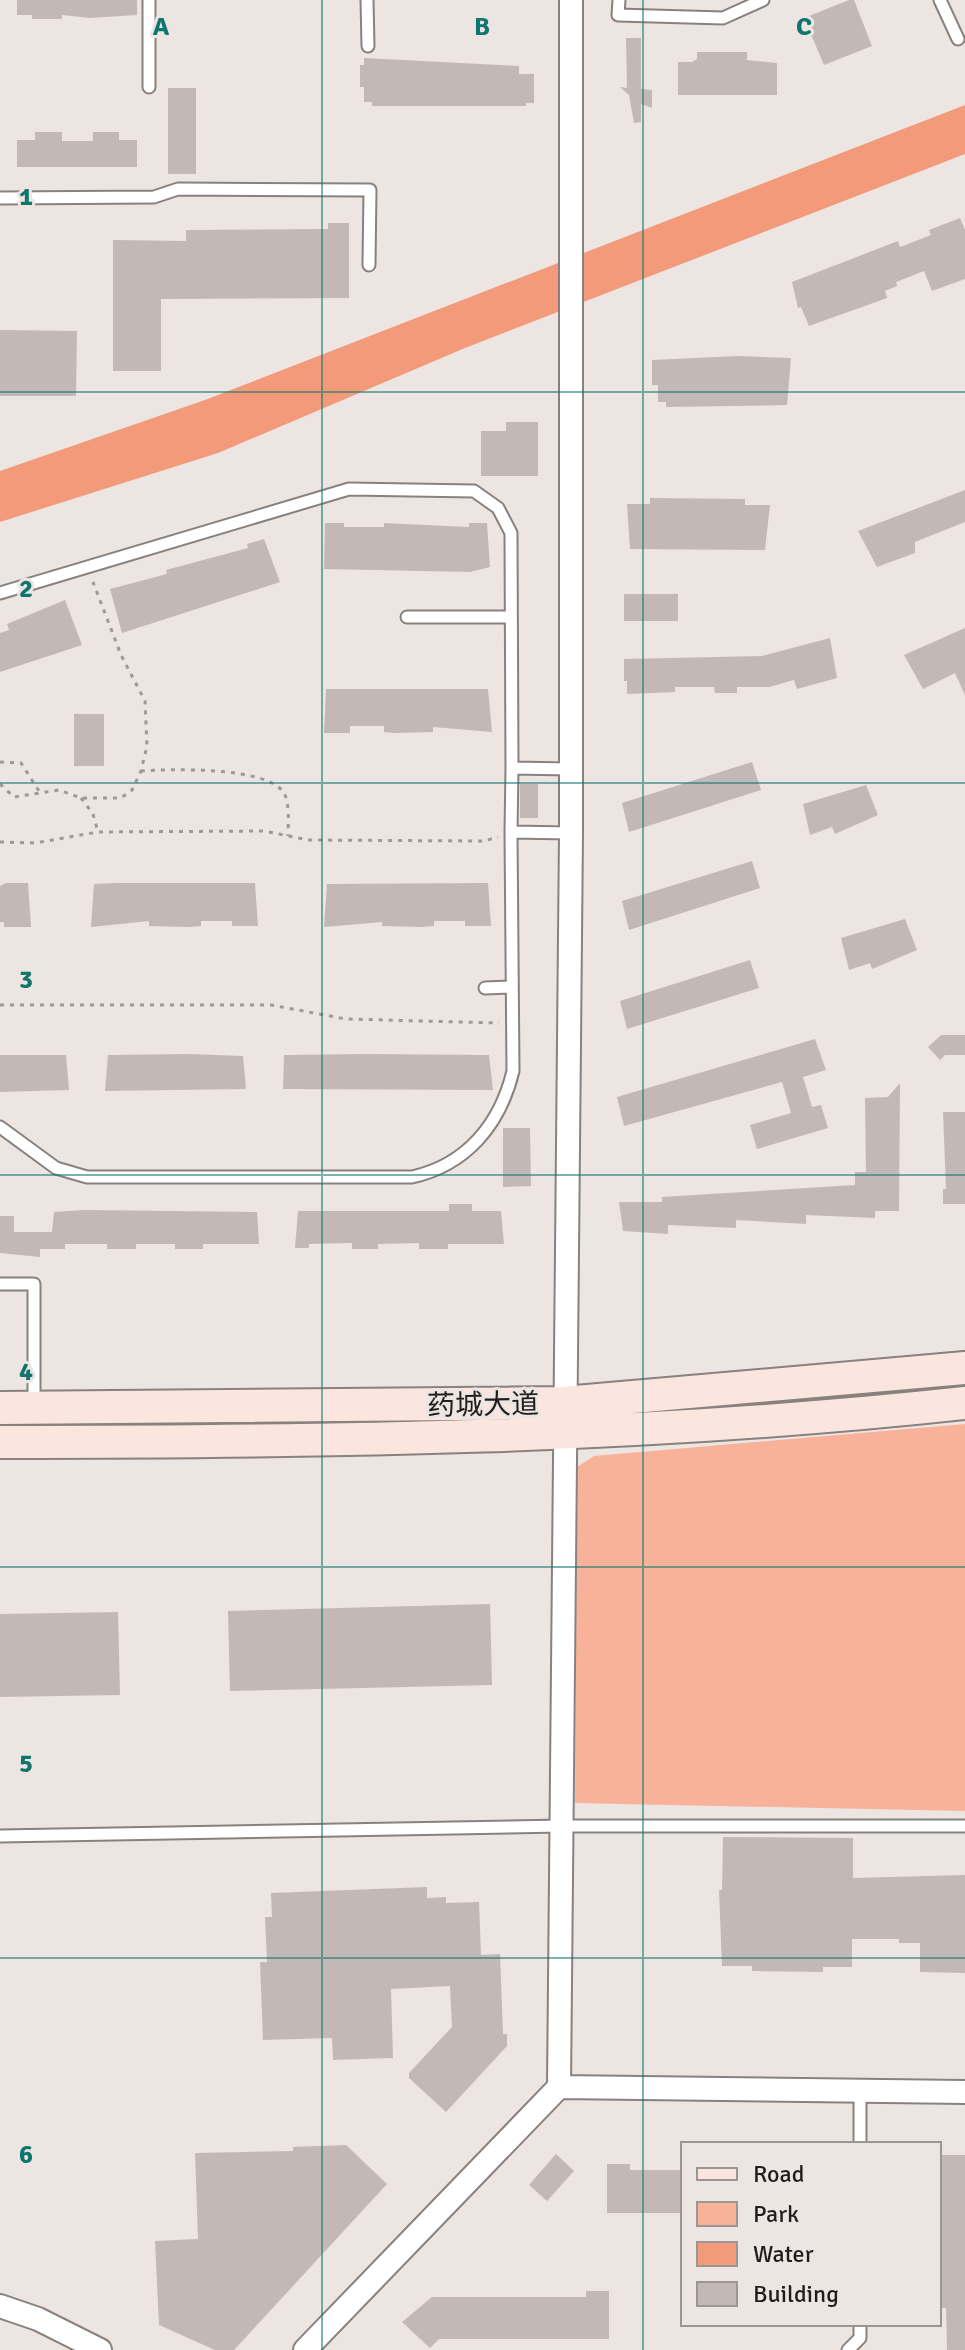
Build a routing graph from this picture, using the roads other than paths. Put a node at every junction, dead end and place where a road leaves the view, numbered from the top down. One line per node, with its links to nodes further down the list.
1 (149, 0): 9 (lane)
2 (367, 0): 8 (lane)
3 (571, 0): 16 (street)
4 (619, 0): 5 (lane)
5 (763, 0)
6 (940, 0): 7 (lane)
7 (958, 39)
8 (368, 46)
9 (149, 87)
10 (0, 198): 11 (lane)
11 (369, 265)
12 (0, 593): 14 (lane)
13 (407, 617): 14 (lane)
14 (511, 617): 15 (lane)
15 (512, 768): 16 (lane); 17 (lane)
16 (571, 769): 18 (street)
17 (511, 832): 18 (lane); 19 (lane)
18 (571, 833): 27 (street)
19 (512, 987): 20 (lane); 21 (lane)
20 (485, 988)
21 (0, 1127)
22 (0, 1284): 26 (lane)
23 (965, 1368): 27 (main road, 药城大道)
24 (965, 1403): 27 (main road, 药城大道)
25 (0, 1408): 26 (main road, 药城大道)
26 (34, 1408): 27 (main road, 药城大道)
27 (564, 1419): 28 (main road, 药城大道); 29 (street)
28 (0, 1442)
29 (562, 1826): 30 (lane); 31 (lane); 32 (street)
30 (965, 1826)
31 (0, 1836)
32 (559, 2087): 33 (street); 39 (street)
33 (860, 2091): 34 (street); 35 (lane)
34 (965, 2092)
35 (860, 2142)
36 (0, 2306): 38 (street)
37 (860, 2326): 40 (lane)
38 (100, 2350)
39 (305, 2350)
40 (848, 2350)

